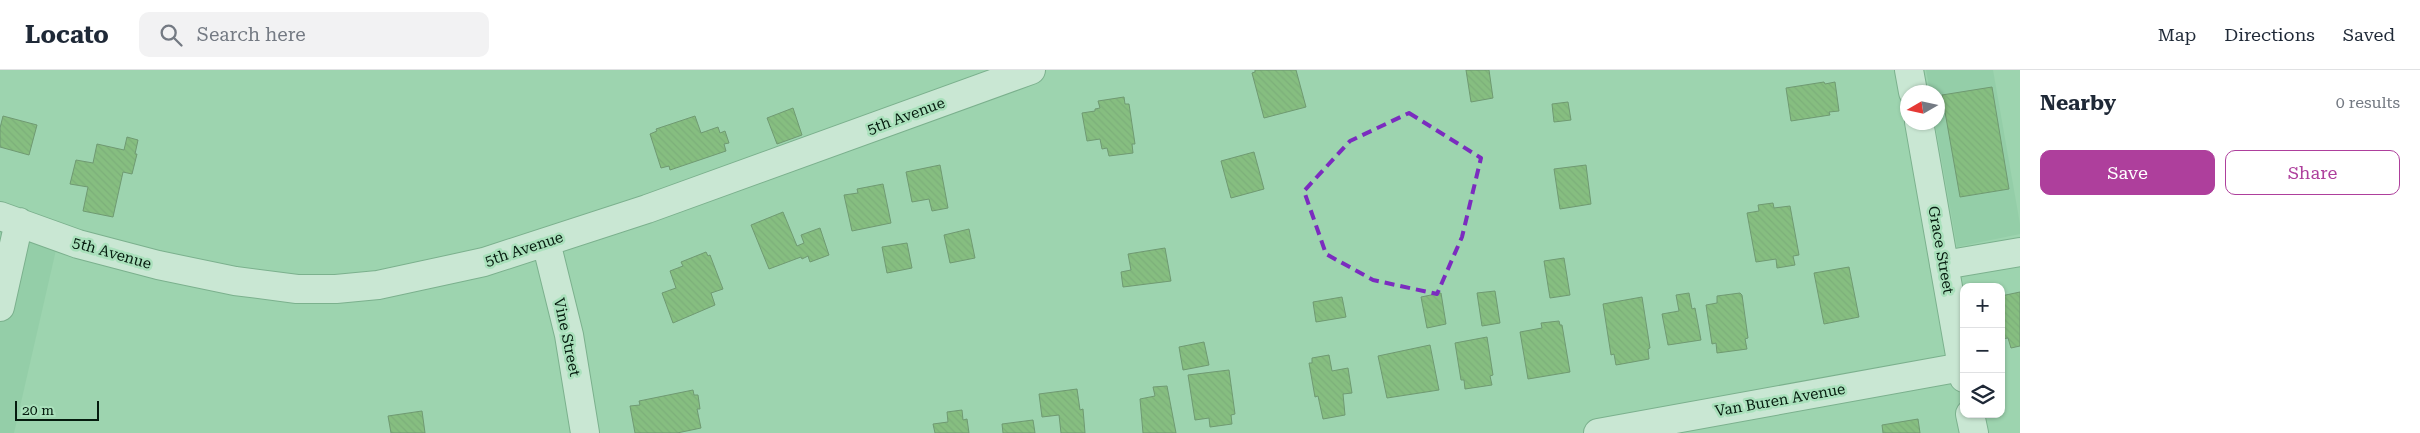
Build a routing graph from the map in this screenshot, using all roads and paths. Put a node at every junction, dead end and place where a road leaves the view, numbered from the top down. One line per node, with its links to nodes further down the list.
1 (1031, 70): 6 (street, 5th Avenue)
2 (1909, 70): 3 (street)
3 (1912, 85)
4 (1919, 130): 8 (street, Grace Street)
5 (9, 219): 6 (street, 5th Avenue); 9 (street)
6 (546, 242): 13 (street, Vine Street)
7 (2020, 252): 8 (street)
8 (1944, 265): 10 (street, Grace Street)
9 (0, 307)
10 (1960, 355)
11 (1960, 373): 14 (street, Van Buren Avenue)
12 (1971, 418): 15 (street)
13 (585, 433)
14 (1598, 433)
15 (1974, 433)

